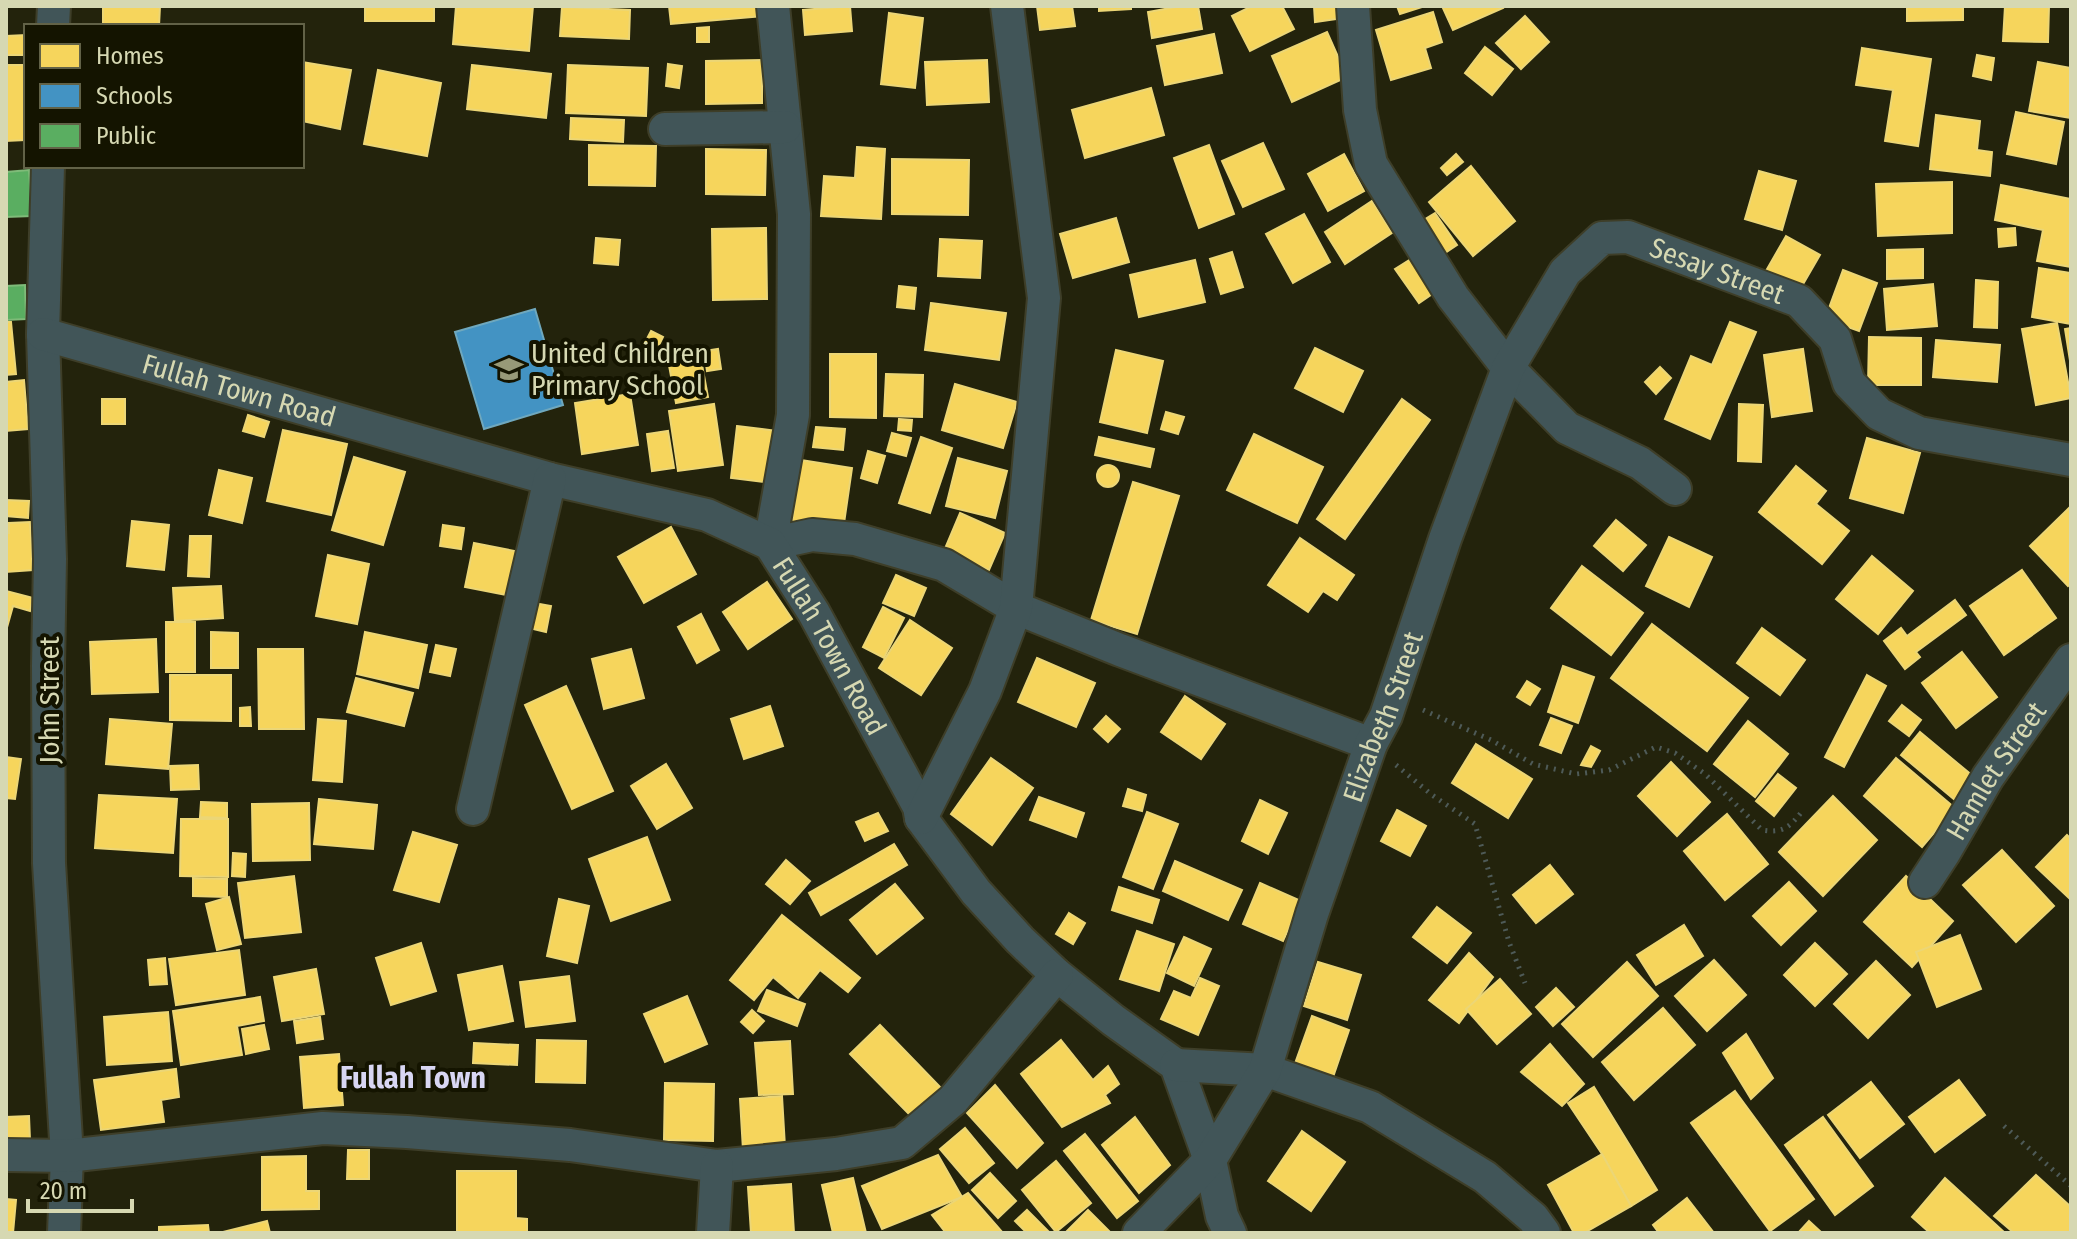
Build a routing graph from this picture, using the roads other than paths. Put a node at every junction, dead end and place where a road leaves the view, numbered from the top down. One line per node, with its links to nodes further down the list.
1 (773, 6): 4 (street)
2 (1007, 6): 13 (street)
3 (1353, 6): 8 (street)
4 (785, 127): 5 (street); 12 (street)
5 (665, 129)
6 (48, 168): 7 (street, John Street)
7 (43, 334): 10 (street, Fullah Town Road); 23 (street, John Street)
8 (1508, 368): 9 (street, Sesay Street); 11 (street); 15 (street, Elizabeth Street)
9 (2071, 460)
10 (550, 479): 12 (street, Fullah Town Road); 16 (street)
11 (1675, 489)
12 (770, 544): 13 (street); 17 (street, Fullah Town Road)
13 (1016, 608): 15 (street); 17 (street)
14 (2071, 660): 18 (street, Hamlet Street)
15 (1371, 744): 21 (street, Elizabeth Street)
16 (473, 809)
17 (921, 818): 19 (street, Fullah Town Road)
18 (1925, 882)
19 (1057, 975): 20 (street, Fullah Town Road); 25 (street)
20 (1176, 1065): 21 (street); 24 (street)
21 (1265, 1070): 24 (street, Elizabeth Street); 26 (street)
22 (6, 1155): 23 (street)
23 (67, 1156): 25 (street); 27 (street, John Street)
24 (1210, 1160): 29 (street, Elizabeth Street); 30 (street)
25 (717, 1166): 28 (street)
26 (1531, 1228)
27 (64, 1233)
28 (713, 1233)
29 (1139, 1233)
30 (1230, 1233)

